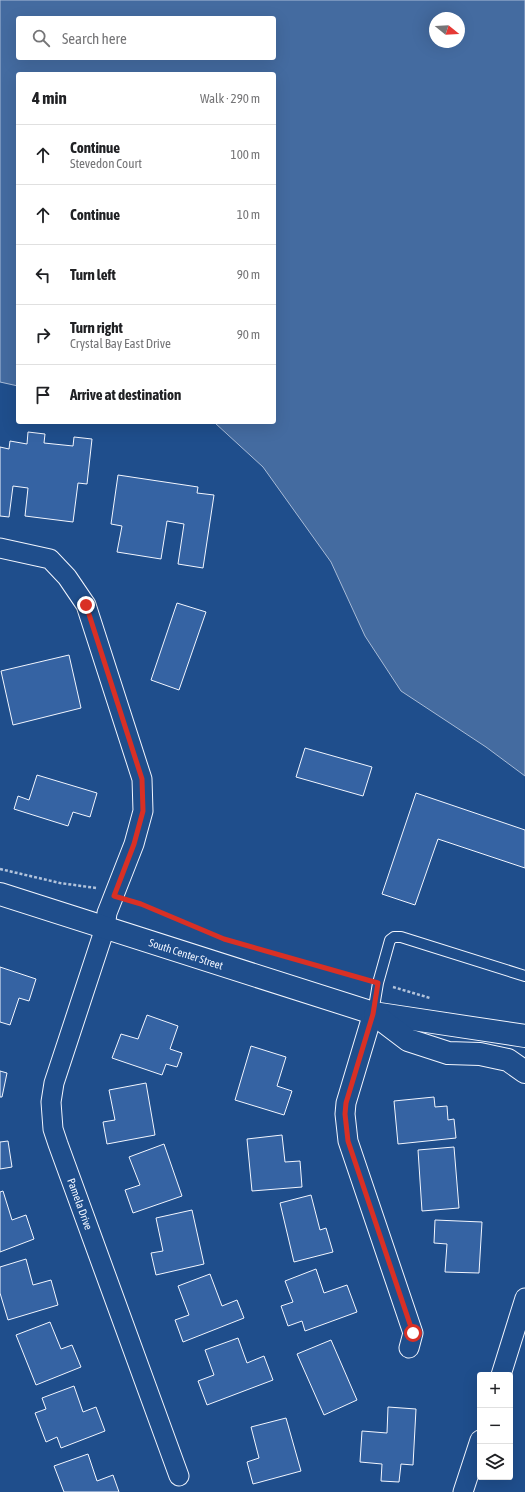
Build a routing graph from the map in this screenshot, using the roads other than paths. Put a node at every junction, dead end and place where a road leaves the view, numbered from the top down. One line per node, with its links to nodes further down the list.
1 (0, 548): 3 (street, Pamela Drive)
2 (0, 894): 3 (main road, South Center Street)
3 (105, 928): 5 (main road, South Center Street); 12 (street, Pamela Drive)
4 (525, 976): 5 (lane)
5 (373, 1014): 6 (main road, South Center Street); 7 (main road, South Center Street); 9 (street)
6 (525, 1036)
7 (525, 1072)
8 (525, 1298): 10 (street)
9 (409, 1348)
10 (502, 1372)
11 (479, 1444): 13 (street)
12 (179, 1476)
13 (463, 1492)

